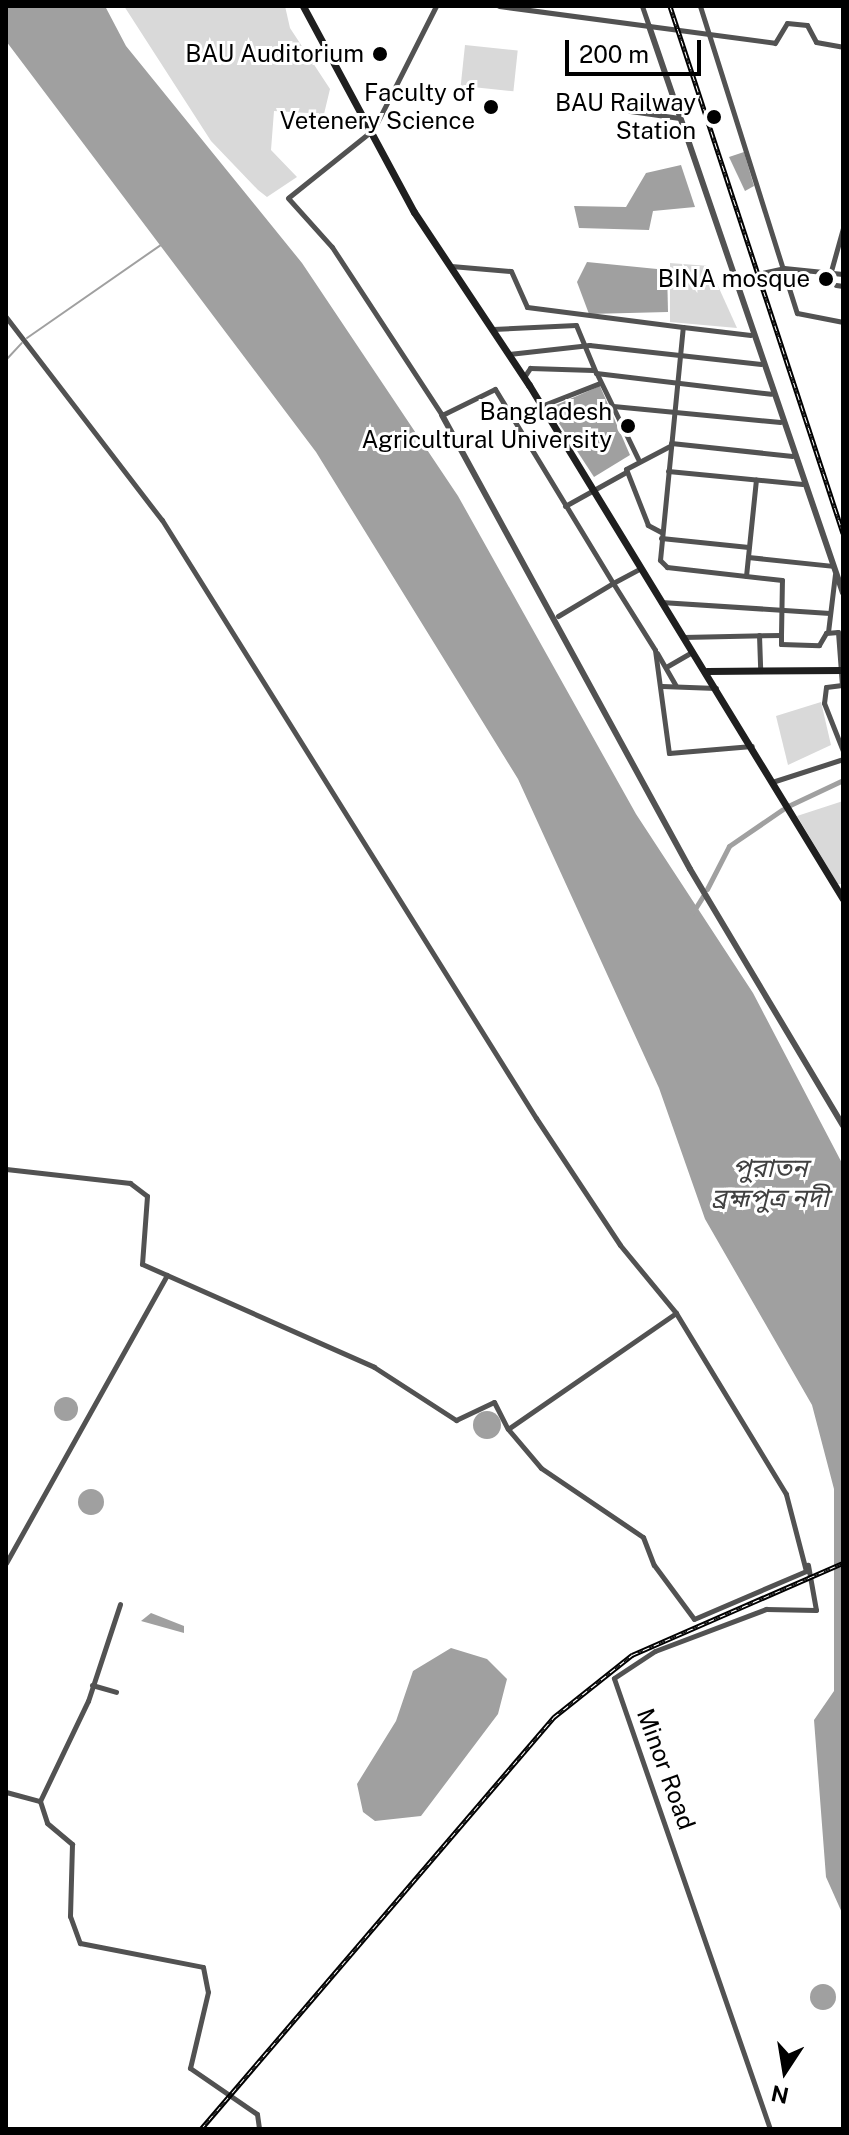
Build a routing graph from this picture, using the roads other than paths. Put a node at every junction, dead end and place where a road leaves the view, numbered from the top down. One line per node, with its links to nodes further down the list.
1 (303, 6): 12 (main road)
2 (436, 6): 12 (street)
3 (499, 6): 6 (street)
4 (642, 6): 7 (street)
5 (700, 6): 8 (street)
6 (509, 7): 7 (street)
7 (649, 26): 8 (street); 11 (street)
8 (709, 32): 9 (street); 15 (street)
9 (843, 47)
10 (623, 110): 11 (street)
11 (679, 118): 18 (street)
12 (367, 131): 14 (main road); 38 (street)
13 (843, 228): 16 (street)
14 (451, 266): 19 (street); 24 (main road)
15 (784, 268): 16 (street); 18 (street); 21 (street)
16 (831, 271): 17 (street)
17 (843, 274)
18 (732, 280): 25 (street)
19 (577, 315): 22 (street); 23 (street)
20 (6, 317): 82 (street)
21 (843, 322)
22 (576, 325): 24 (street); 26 (street)
23 (683, 327): 25 (street); 27 (street)
24 (493, 329): 28 (main road)
25 (751, 335): 29 (street)
26 (580, 346): 27 (street); 28 (street); 30 (street)
27 (680, 353): 29 (street); 33 (street)
28 (509, 354): 31 (main road)
29 (761, 364): 34 (street)
30 (595, 372): 31 (street); 32 (street); 33 (street)
31 (524, 377): 35 (main road)
32 (601, 383): 35 (street); 36 (street)
33 (677, 383): 34 (street); 37 (street)
34 (771, 394): 39 (street)
35 (541, 406): 47 (main road)
36 (613, 406): 37 (street); 42 (street)
37 (674, 412): 39 (street); 40 (street)
38 (442, 415): 48 (street); 60 (street)
39 (780, 422): 41 (street)
40 (671, 445): 41 (street); 42 (street); 43 (street)
41 (792, 456): 46 (street)
42 (638, 459): 44 (street)
43 (668, 471): 45 (street); 49 (street)
44 (626, 472): 47 (street); 49 (street)
45 (756, 480): 46 (street); 50 (street)
46 (802, 484): 53 (street)
47 (593, 489): 48 (street); 52 (main road)
48 (565, 506): 55 (street)
49 (661, 535): 50 (street); 54 (street)
50 (749, 547): 51 (street)
51 (748, 557): 53 (street); 54 (street)
52 (639, 569): 55 (street); 57 (main road)
53 (834, 569): 56 (street); 59 (street)
54 (746, 576): 58 (street)
55 (613, 583): 60 (street); 65 (street)
56 (843, 593)
57 (661, 602): 58 (street); 64 (main road)
58 (781, 609): 59 (street); 63 (street)
59 (830, 613): 61 (street)
60 (558, 616): 79 (street)
61 (828, 632): 63 (street); 68 (street)
62 (759, 635): 63 (street); 64 (street); 70 (street)
63 (781, 635)
64 (683, 637): 66 (main road)
65 (655, 650): 67 (street); 71 (street)
66 (692, 652): 67 (street); 69 (main road)
67 (666, 667): 72 (street)
68 (842, 670): 70 (main road); 75 (street)
69 (707, 671): 70 (main road); 73 (main road)
70 (760, 671)
71 (662, 686): 72 (street); 74 (street)
72 (677, 687): 73 (street)
73 (717, 688): 74 (main road)
74 (752, 746): 77 (main road)
75 (843, 751)
76 (843, 759): 77 (street)
77 (772, 782): 78 (main road)
78 (843, 899)
79 (843, 1126)
80 (6, 1169): 81 (street)
81 (167, 1275): 83 (street); 85 (street)
82 (676, 1313): 83 (street); 84 (street)
83 (508, 1429): 84 (street)
84 (806, 1558): 92 (street, Minor Road)
85 (6, 1563)
86 (120, 1604): 87 (street)
87 (92, 1685): 88 (street); 90 (street)
88 (116, 1692)
89 (6, 1792): 90 (street)
90 (40, 1801): 91 (street)
91 (259, 2129)
92 (770, 2129)

